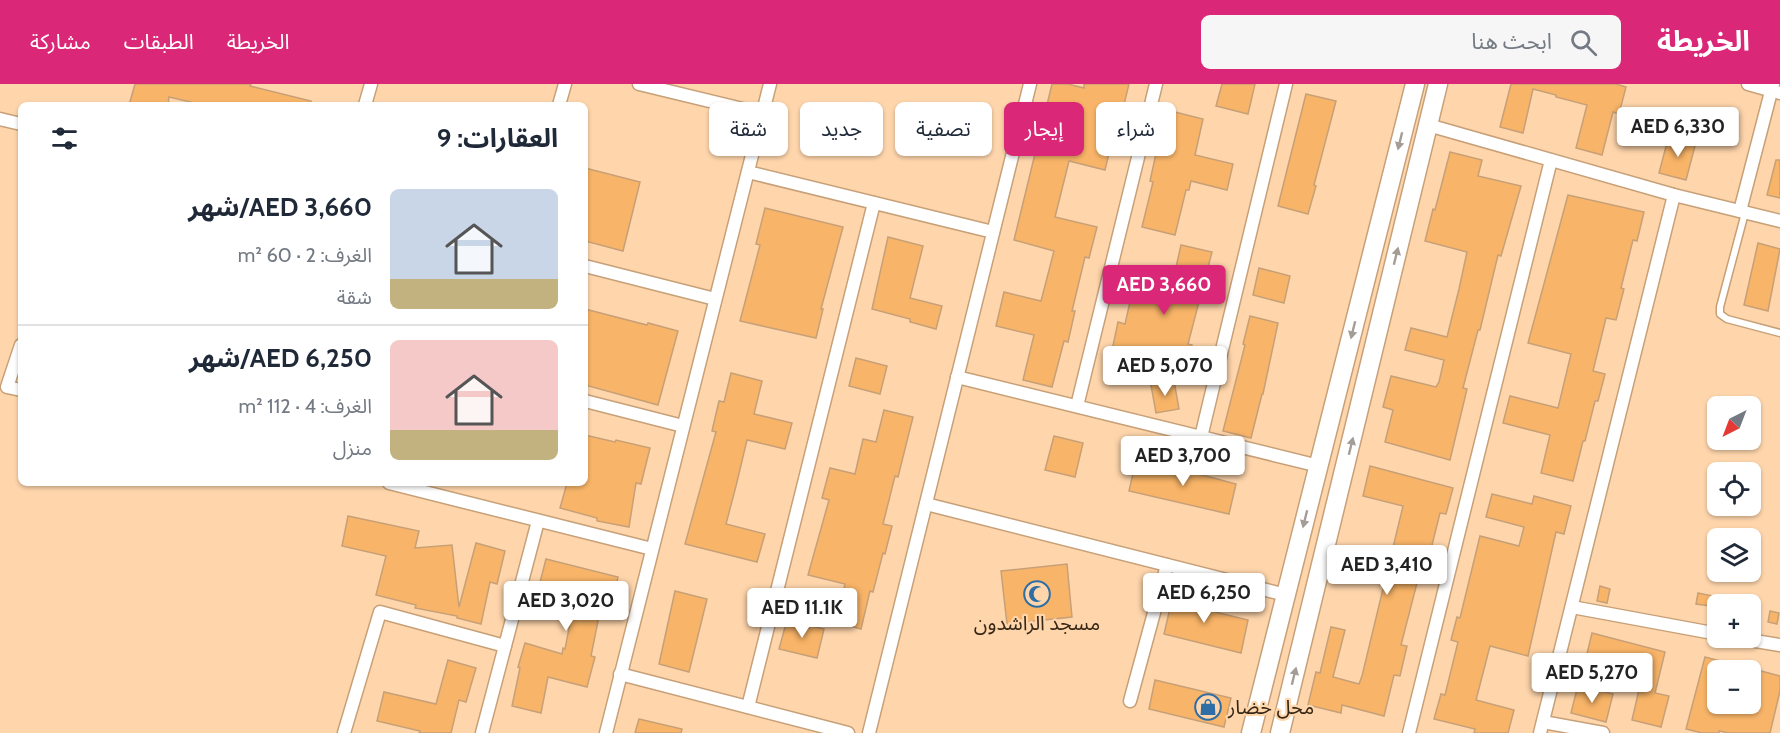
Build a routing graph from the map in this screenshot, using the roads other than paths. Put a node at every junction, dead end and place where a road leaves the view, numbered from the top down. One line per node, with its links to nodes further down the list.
1 (370, 84): 12 (street)
2 (565, 84): 13 (street)
3 (639, 84): 14 (street)
4 (770, 84): 15 (street)
5 (1030, 84): 26 (street)
6 (1156, 84): 34 (street)
7 (1286, 84): 36 (street)
8 (1415, 84): 37 (street, one-way to 37)
9 (1438, 84): 18 (street)
10 (1748, 84): 11 (street)
11 (1775, 89): 24 (street)
12 (366, 102)
13 (560, 102)
14 (713, 102)
15 (766, 102)
16 (0, 119): 17 (street)
17 (18, 123)
18 (1428, 125): 20 (street); 59 (street, one-way to 18)
19 (752, 156): 21 (street)
20 (1551, 160): 22 (street); 60 (street)
21 (748, 172): 23 (street); 28 (street)
22 (1674, 195): 24 (street); 44 (street)
23 (874, 203): 26 (street); 51 (street)
24 (1742, 212): 25 (street); 29 (lane)
25 (1780, 221)
26 (993, 232): 31 (street)
27 (588, 267): 28 (street)
28 (715, 299): 35 (street)
29 (1780, 333)
30 (18, 354): 32 (street)
31 (957, 377): 34 (street); 39 (street)
32 (18, 389)
33 (588, 402): 35 (street)
34 (1077, 406): 36 (street)
35 (683, 426): 41 (street)
36 (1201, 437): 37 (street)
37 (1319, 466): 43 (street, one-way to 43)
38 (401, 486): 40 (street)
39 (926, 504): 42 (street); 57 (street)
40 (538, 520): 41 (street); 48 (street)
41 (652, 549): 49 (street)
42 (1167, 565): 43 (street); 50 (street)
43 (1286, 595): 58 (street)
44 (1572, 607): 45 (street); 52 (street)
45 (1707, 632)
46 (1761, 642): 47 (street)
47 (1780, 645)
48 (505, 646): 53 (street); 54 (street)
49 (620, 674): 51 (street); 55 (street)
50 (1130, 701)
51 (748, 707): 56 (street)
52 (1542, 728): 61 (street)
53 (344, 733)
54 (482, 733)
55 (606, 733)
56 (848, 733)
57 (869, 733)
58 (1251, 733)
59 (1280, 733)
60 (1409, 733)
61 (1603, 733)

